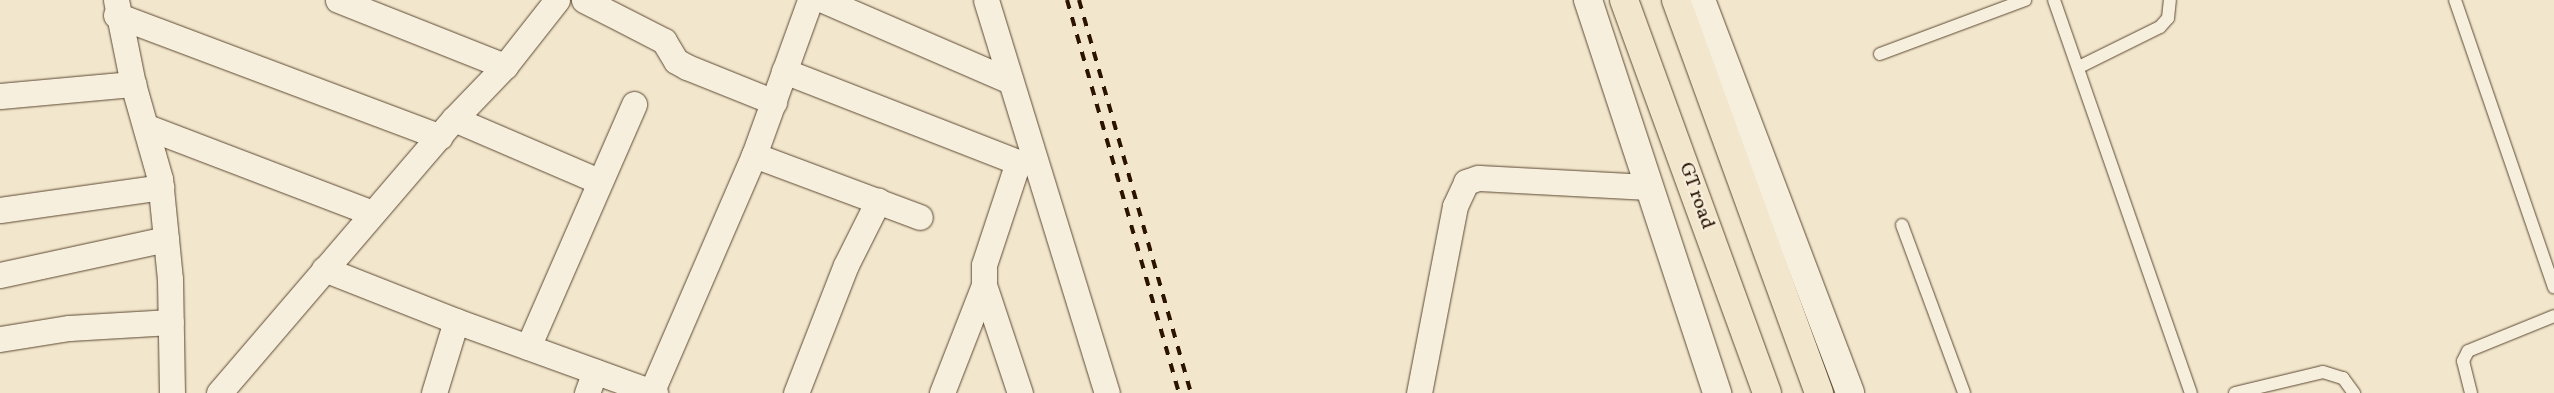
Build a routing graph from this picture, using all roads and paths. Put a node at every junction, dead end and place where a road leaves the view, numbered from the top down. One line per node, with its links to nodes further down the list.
1 (338, 0): 17 (street)
2 (557, 0): 17 (street)
3 (584, 0): 23 (street)
4 (810, 0): 19 (street)
5 (823, 0): 20 (street)
6 (986, 0): 20 (street)
7 (1588, 0): 30 (main road)
8 (1624, 0): 58 (highway, GT road)
9 (1676, 0): 59 (highway)
10 (1701, 0): 60 (main road)
11 (2025, 0): 16 (lane)
12 (2054, 0): 18 (lane)
13 (2170, 0): 18 (lane)
14 (2455, 0): 40 (lane)
15 (116, 7): 21 (street); 26 (street)
16 (1880, 54)
17 (505, 66): 26 (street)
18 (2079, 67): 62 (lane)
19 (784, 71): 23 (street); 39 (street)
20 (1010, 80): 55 (street)
21 (133, 84): 22 (street); 25 (street)
22 (0, 96)
23 (774, 102): 27 (street)
24 (634, 104): 28 (street)
25 (147, 127): 29 (street); 33 (street)
26 (447, 128): 28 (street); 33 (street)
27 (754, 155): 31 (street); 51 (street)
28 (599, 181): 45 (street)
29 (161, 187): 32 (street); 36 (street)
30 (1650, 187): 56 (street); 57 (main road)
31 (878, 201): 34 (street); 52 (street)
32 (0, 210)
33 (372, 213): 37 (street)
34 (920, 217)
35 (1902, 225): 61 (lane)
36 (166, 239): 38 (street); 42 (street)
37 (324, 269): 43 (street); 49 (street)
38 (0, 275)
39 (984, 285): 53 (street); 54 (street)
40 (2554, 287)
41 (2554, 316): 65 (lane)
42 (171, 322): 44 (street); 48 (street)
43 (456, 322): 45 (street); 50 (street)
44 (0, 339)
45 (528, 347): 46 (street)
46 (591, 382): 51 (street)
47 (2275, 388): 63 (lane); 64 (lane)
48 (172, 393)
49 (219, 393)
50 (434, 393)
51 (652, 393)
52 (796, 393)
53 (942, 393)
54 (1020, 393)
55 (1107, 393)
56 (1419, 393)
57 (1717, 393)
58 (1767, 393)
59 (1818, 393)
60 (1850, 393)
61 (1964, 393)
62 (2191, 393)
63 (2235, 393)
64 (2354, 393)
65 (2471, 393)

